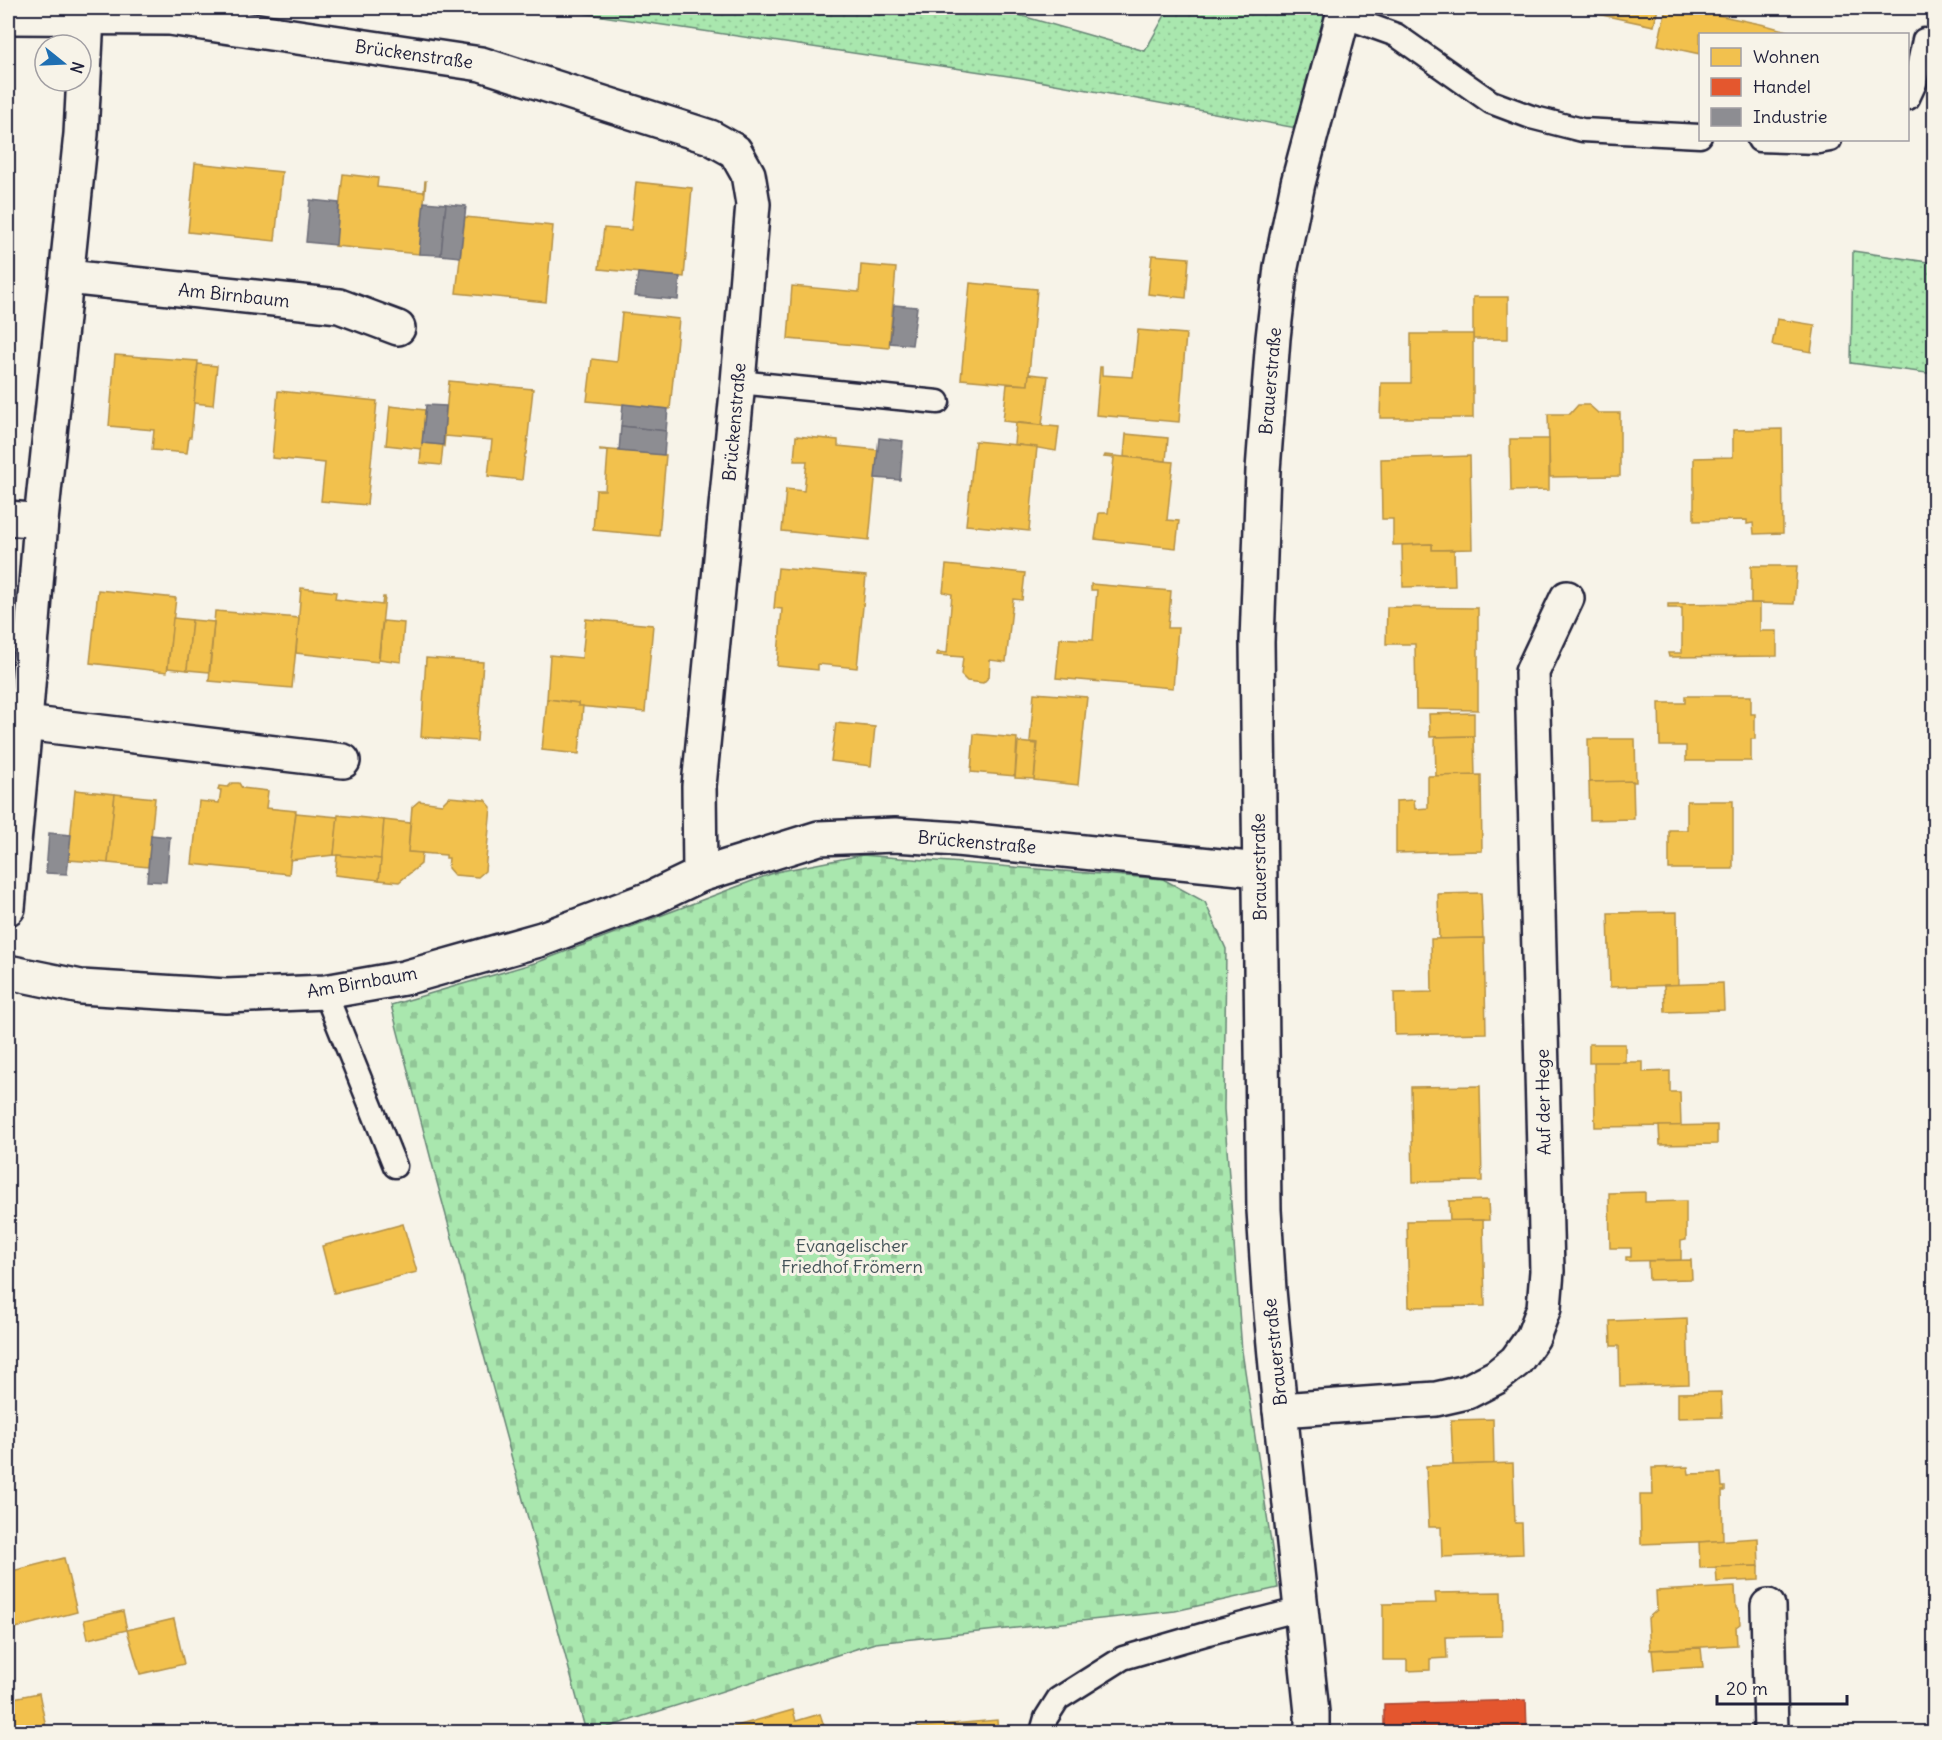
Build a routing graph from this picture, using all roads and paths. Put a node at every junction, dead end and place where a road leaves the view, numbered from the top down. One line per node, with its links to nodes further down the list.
1 (1344, 12): 6 (lane); 18 (street, Brauerstraße)
2 (8, 17): 3 (street, Brückenstraße)
3 (87, 17): 9 (street); 11 (street, Brückenstraße)
4 (1924, 40): 5 (lane)
5 (1909, 96)
6 (1699, 136)
7 (1789, 141): 8 (lane)
8 (1824, 141)
9 (67, 277): 10 (street, Am Birnbaum); 14 (street)
10 (398, 328)
11 (738, 382): 12 (lane); 19 (street, Brückenstraße)
12 (938, 402)
13 (8, 518): 14 (street)
14 (41, 521): 16 (street)
15 (1567, 598): 24 (street, Auf der Hege)
16 (26, 723): 17 (street); 20 (street)
17 (343, 761)
18 (1259, 870): 19 (street, Brückenstraße); 24 (street, Brauerstraße)
19 (700, 875): 22 (street, Am Birnbaum)
20 (8, 908)
21 (8, 972): 22 (street, Am Birnbaum)
22 (326, 992): 23 (lane)
23 (395, 1166)
24 (1280, 1410): 26 (street, Brauerstraße)
25 (1768, 1606): 29 (street)
26 (1300, 1609): 27 (lane); 28 (street, Brauerstraße)
27 (1042, 1732)
28 (1312, 1732)
29 (1771, 1732)

